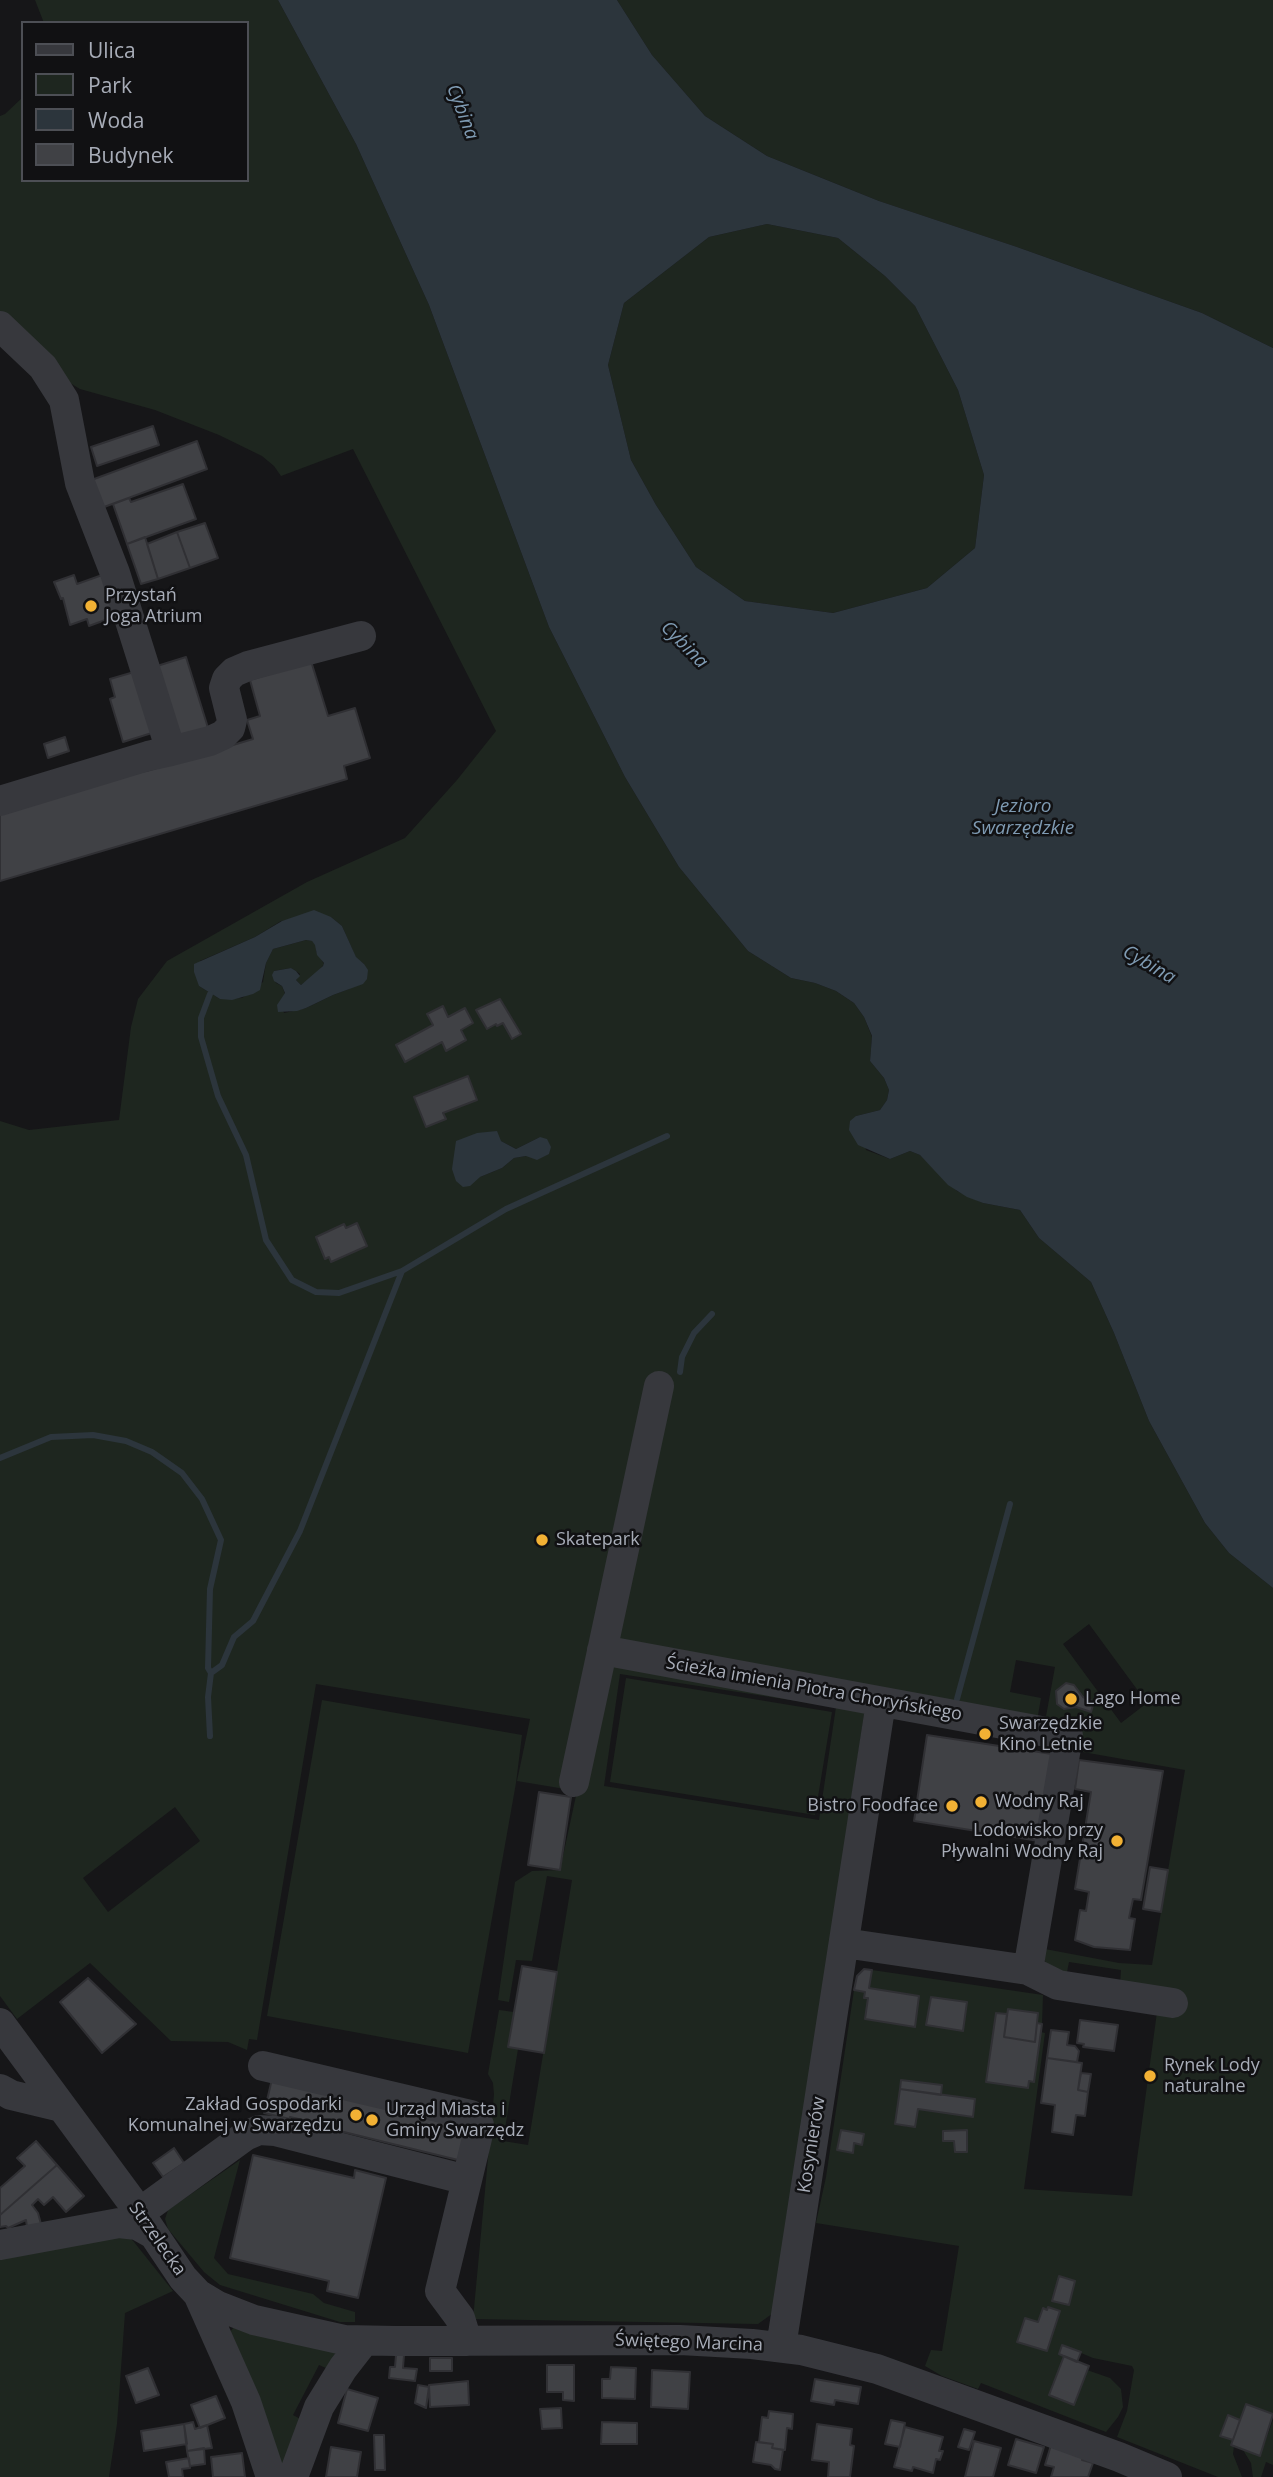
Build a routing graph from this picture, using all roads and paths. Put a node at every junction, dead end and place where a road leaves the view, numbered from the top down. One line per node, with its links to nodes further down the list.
1 (0, 326): 3 (street)
2 (361, 636): 3 (street)
3 (171, 751): 4 (street)
4 (0, 800)
5 (659, 1386): 6 (street)
6 (602, 1650): 7 (street, Ścieżka imienia Piotra Choryńskiego); 8 (street)
7 (881, 1702): 9 (street, Kosynierów); 10 (street, Ścieżka imienia Piotra Choryńskiego)
8 (574, 1782)
9 (844, 1943): 10 (street); 22 (street, Kosynierów)
10 (1028, 1970): 11 (street)
11 (1173, 2003)
12 (0, 2023): 15 (street, Strzelecka)
13 (263, 2066): 16 (street)
14 (0, 2088): 15 (street)
15 (61, 2106): 17 (street, Strzelecka)
16 (467, 2180): 17 (street); 21 (street)
17 (146, 2223): 18 (street); 19 (street, Strzelecka)
18 (0, 2245)
19 (198, 2294): 20 (street, Świętego Marcina); 23 (street, Strzelecka)
20 (364, 2341): 21 (street, Świętego Marcina); 24 (street)
21 (467, 2341): 22 (street, Świętego Marcina)
22 (781, 2347): 25 (street, Świętego Marcina)
23 (271, 2477)
24 (293, 2477)
25 (1167, 2477)

